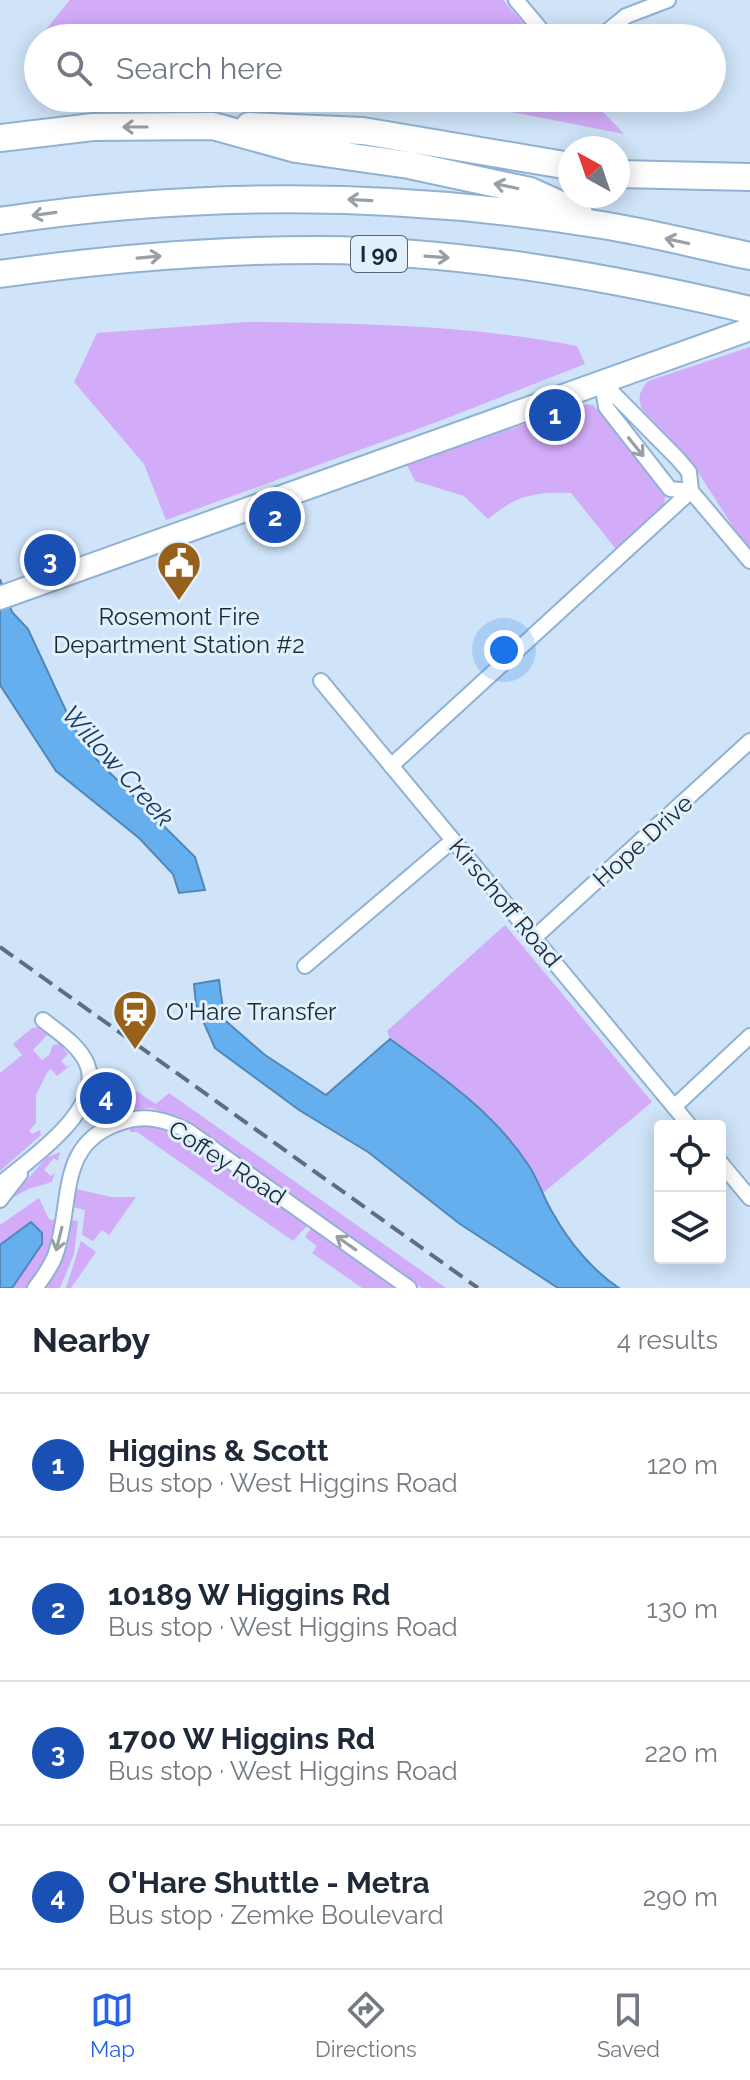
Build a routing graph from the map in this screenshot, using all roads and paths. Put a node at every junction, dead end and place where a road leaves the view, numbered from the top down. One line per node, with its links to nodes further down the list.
1 (516, 0): 3 (street)
2 (668, 0): 4 (street)
3 (536, 24)
4 (616, 24)
5 (213, 126): 6 (highway, I 90, one-way to 6); 7 (highway); 11 (highway, I 90, one-way to 5)
6 (0, 138)
7 (558, 164)
8 (630, 174): 9 (highway)
9 (750, 177)
10 (0, 221): 11 (highway, I 90, one-way to 10)
11 (604, 225): 12 (highway, I 90, one-way to 11)
12 (750, 256)
13 (0, 274): 14 (highway, I 90, one-way to 14)
14 (750, 310)
15 (750, 329): 16 (main road)
16 (602, 382): 17 (street); 17 (street, one-way to 17); 19 (main road)
17 (691, 491): 18 (street); 22 (street)
18 (750, 561)
19 (5, 596)
20 (321, 681): 22 (street, Kirschoff Road)
21 (750, 741): 24 (street, Hope Drive)
22 (391, 766): 23 (street, Kirschoff Road)
23 (453, 840): 24 (street, Kirschoff Road); 25 (street)
24 (534, 938): 28 (street, Kirschoff Road)
25 (305, 966)
26 (43, 1020): 30 (street)
27 (750, 1036): 28 (street)
28 (674, 1107): 29 (street, Kirschoff Road)
29 (685, 1120)
30 (25, 1166): 32 (street); 34 (street)
31 (726, 1169): 33 (street)
32 (0, 1184)
33 (750, 1198)
34 (0, 1200)
35 (35, 1288): 36 (street, Coffey Road, one-way to 35)
36 (409, 1288)

